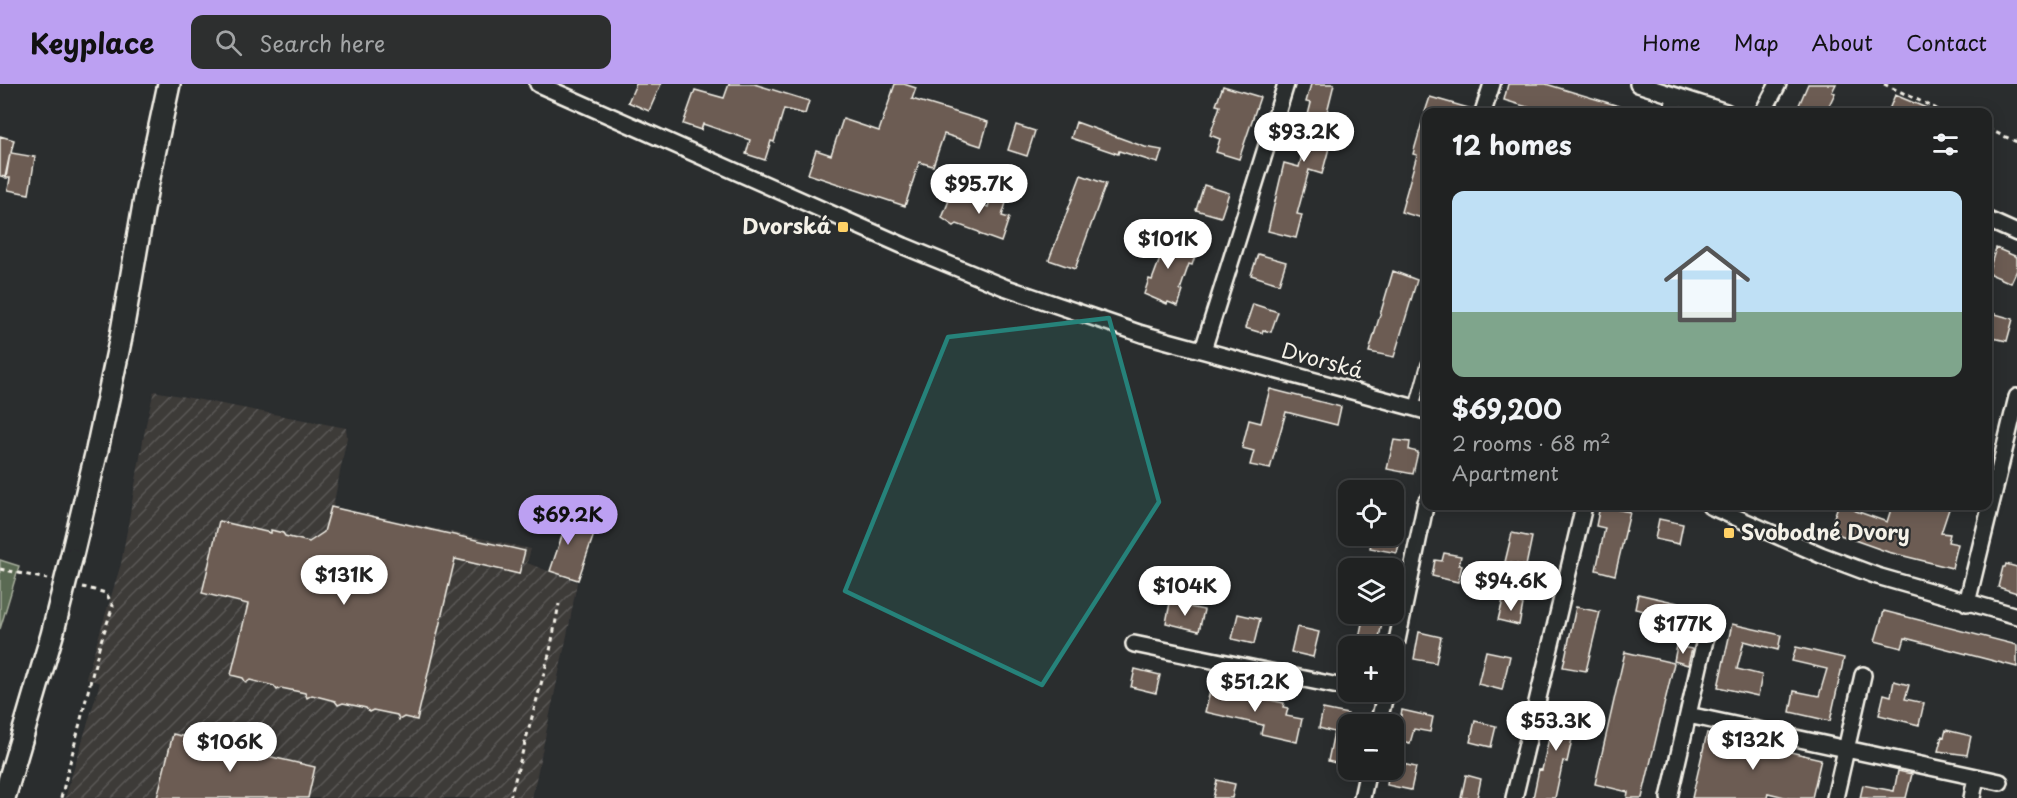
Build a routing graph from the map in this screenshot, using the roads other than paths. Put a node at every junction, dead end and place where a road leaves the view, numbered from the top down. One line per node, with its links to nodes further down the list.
1 (156, 84): 13 (main road)
2 (169, 84): 13 (main road)
3 (538, 84): 16 (street, Dvorská)
4 (1286, 84): 16 (street)
5 (1492, 84): 9 (street)
6 (1778, 84): 12 (street)
7 (1647, 85): 8 (street)
8 (1675, 96): 10 (street); 11 (street)
9 (1484, 108)
10 (1673, 108)
11 (1713, 108)
12 (1765, 108)
13 (151, 169): 37 (main road, bridge)
14 (1992, 222): 15 (street)
15 (2017, 233)
16 (1203, 350): 19 (street, Dvorská)
17 (1422, 394): 19 (lane)
18 (2017, 397): 20 (street)
19 (1420, 409)
20 (1992, 500)
21 (1424, 510): 27 (street)
22 (1583, 510): 39 (street)
23 (1719, 510): 25 (street)
24 (1990, 510): 25 (street)
25 (1967, 603): 26 (street)
26 (2017, 616)
27 (1398, 636)
28 (1705, 640): 32 (street)
29 (1134, 644): 31 (street)
30 (1863, 675): 33 (street)
31 (1338, 686)
32 (1688, 715): 33 (street); 40 (street)
33 (1846, 749): 34 (street); 41 (street)
34 (1976, 777): 36 (street); 42 (street)
35 (1366, 780): 38 (street)
36 (2000, 782)
37 (4, 798)
38 (1362, 798)
39 (1514, 798)
40 (1669, 798)
41 (1835, 798)
42 (1972, 798)

